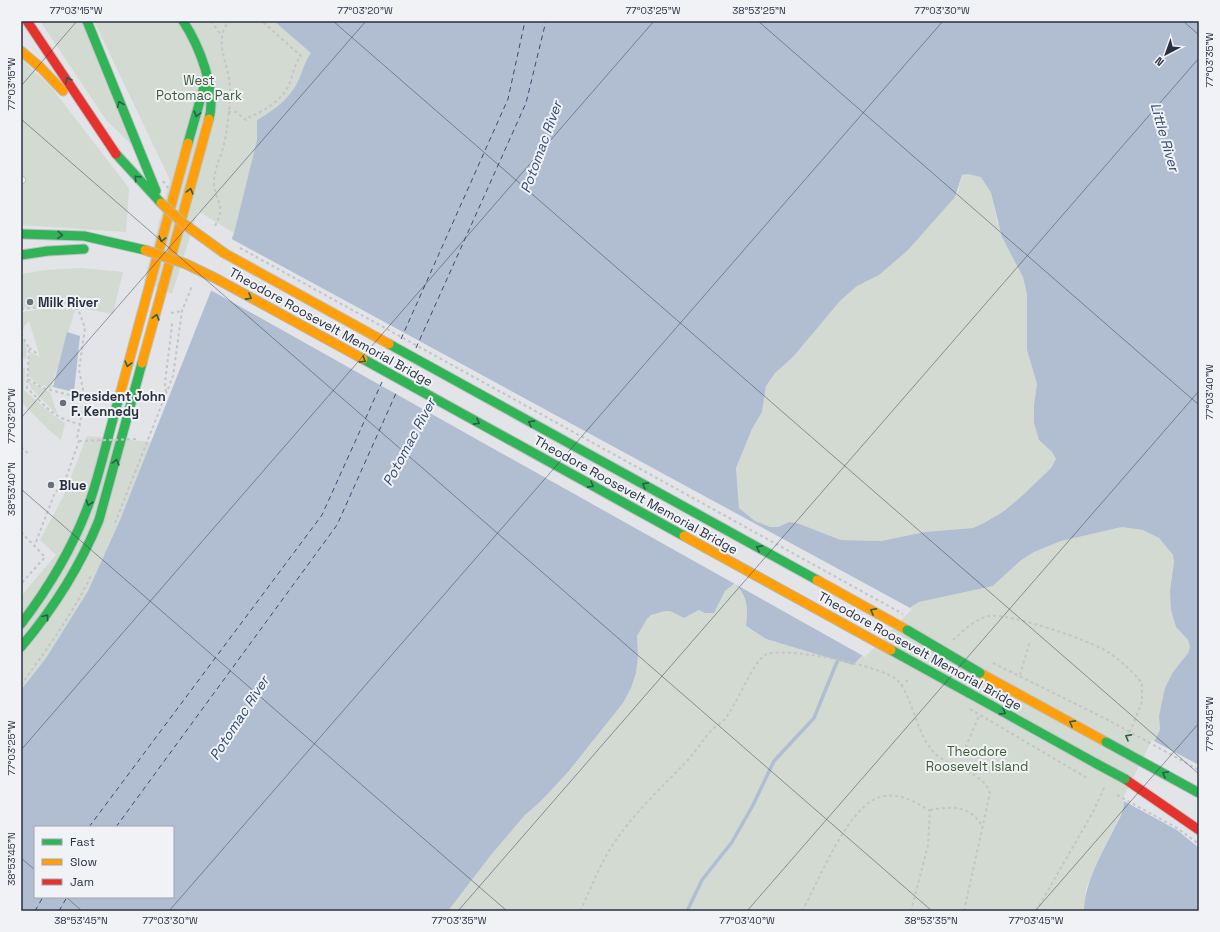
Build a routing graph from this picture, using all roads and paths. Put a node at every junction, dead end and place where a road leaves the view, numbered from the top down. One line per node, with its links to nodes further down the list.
1 (27, 21): 11 (main road, one-way to 1)
2 (87, 21): 12 (main road, one-way to 2)
3 (183, 21): 9 (main road)
4 (211, 21): 7 (path)
5 (229, 21): 7 (path)
6 (262, 21): 10 (path)
7 (221, 35): 10 (path)
8 (21, 51): 11 (main road)
9 (207, 76): 37 (main road, one-way to 37); 42 (main road, one-way to 9)
10 (228, 112): 13 (path)
11 (95, 125): 12 (main road, Theodore Roosevelt Memorial Bridge, one-way to 11)
12 (161, 203): 38 (main road, Theodore Roosevelt Memorial Bridge, one-way to 12, bridge)
13 (214, 227)
14 (21, 234): 16 (main road, one-way to 16)
15 (234, 245): 36 (path, bridge)
16 (129, 247): 17 (main road); 48 (main road, Theodore Roosevelt Memorial Bridge, one-way to 48, bridge)
17 (21, 256)
18 (21, 309): 27 (path)
19 (182, 310): 20 (path)
20 (171, 313)
21 (167, 328): 26 (path)
22 (21, 334): 23 (path)
23 (29, 348): 24 (path); 25 (path)
24 (39, 355)
25 (27, 378): 27 (path); 28 (path)
26 (166, 393)
27 (85, 399): 28 (path)
28 (80, 424): 30 (path)
29 (138, 433): 30 (path, bridge)
30 (79, 441): 34 (path)
31 (21, 447): 32 (path)
32 (29, 454)
33 (21, 532): 34 (path)
34 (34, 547): 35 (path)
35 (21, 584)
36 (906, 615)
37 (21, 624)
38 (907, 630): 43 (main road, Theodore Roosevelt Memorial Bridge, bridge); 49 (main road, Theodore Roosevelt Memorial Bridge, one-way to 38, bridge)
39 (948, 638): 41 (path)
40 (1030, 641): 44 (path)
41 (955, 642)
42 (21, 647)
43 (990, 664): 44 (path, bridge)
44 (1020, 675): 47 (path, bridge)
45 (980, 715): 46 (path)
46 (974, 756)
47 (1199, 770)
48 (1125, 780): 51 (main road, Theodore Roosevelt Memorial Bridge); 53 (main road, Theodore Roosevelt Memorial Bridge)
49 (1199, 793)
50 (930, 810): 52 (path); 55 (path); 56 (path)
51 (1199, 819)
52 (982, 827): 54 (path); 57 (path)
53 (1199, 830)
54 (580, 911)
55 (802, 911)
56 (911, 911)
57 (964, 911)

